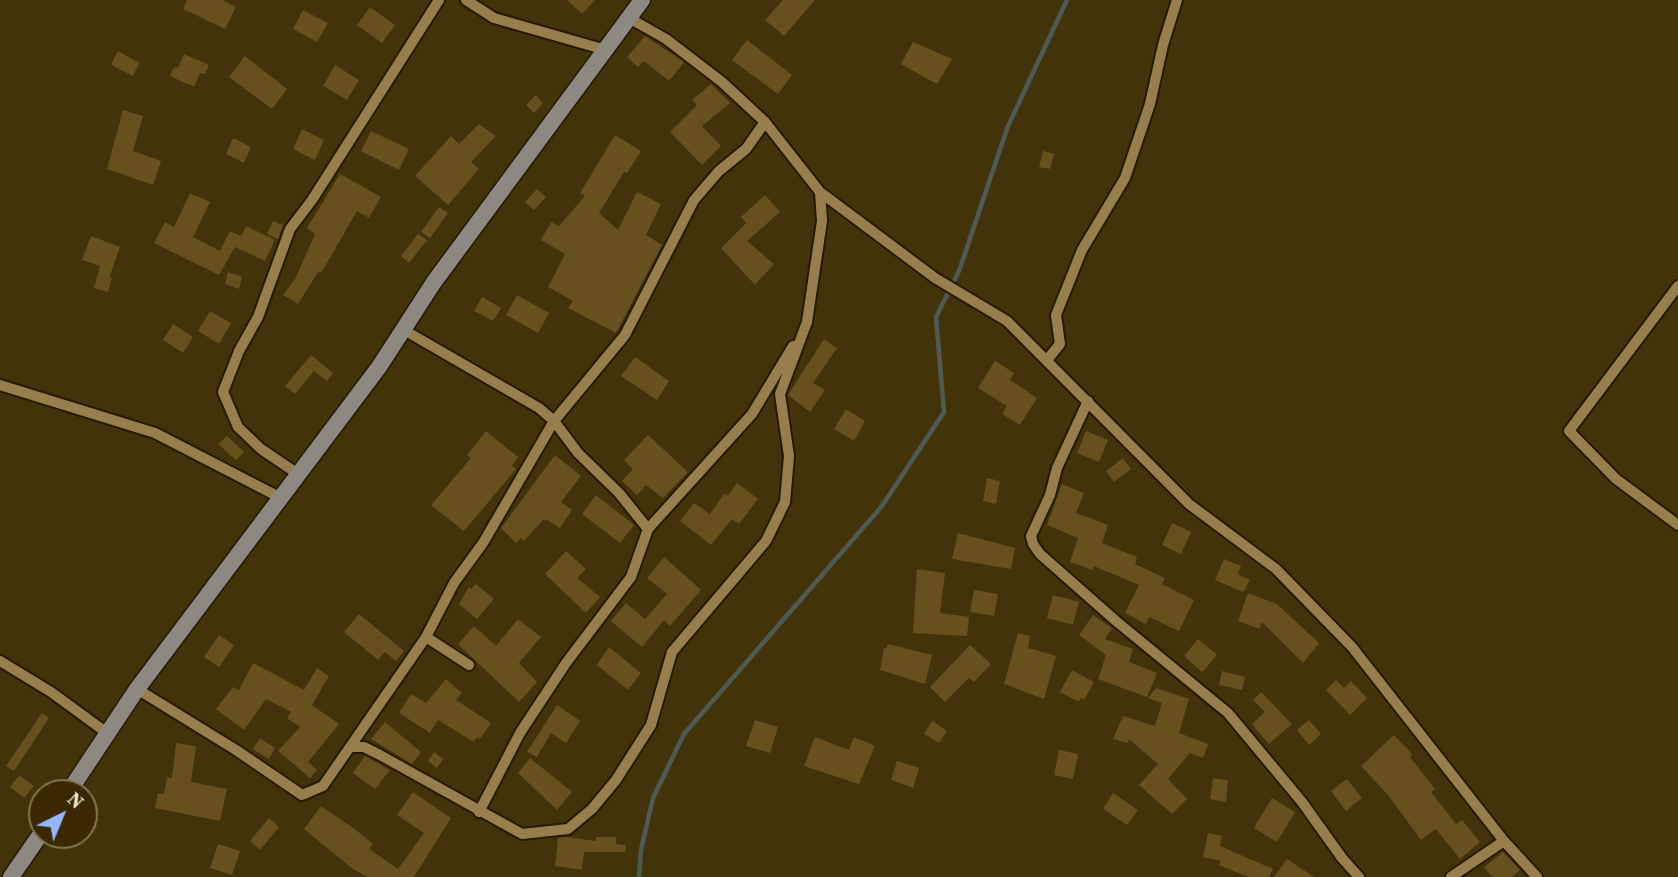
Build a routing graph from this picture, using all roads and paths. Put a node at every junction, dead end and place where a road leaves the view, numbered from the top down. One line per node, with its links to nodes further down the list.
1 (439, 0): 16 (street)
2 (466, 0): 6 (street)
3 (642, 0): 5 (main road)
4 (1177, 0): 12 (street)
5 (629, 18): 6 (main road); 7 (street)
6 (606, 50): 11 (main road)
7 (765, 122): 8 (street); 15 (street)
8 (821, 192): 10 (street); 12 (street)
9 (1678, 286): 18 (street)
10 (807, 322): 19 (street); 27 (street)
11 (404, 330): 15 (street); 16 (main road)
12 (1047, 360): 14 (street)
13 (0, 385): 17 (street)
14 (1088, 401): 28 (street); 31 (street)
15 (554, 421): 19 (street); 20 (street)
16 (298, 474): 17 (main road)
17 (281, 498): 23 (main road)
18 (1678, 525)
19 (648, 530): 27 (street)
20 (426, 637): 22 (street); 25 (street)
21 (0, 661): 24 (street)
22 (469, 665)
23 (137, 689): 24 (main road); 25 (street)
24 (107, 733): 26 (main road)
25 (352, 747): 27 (street)
26 (77, 779)
27 (480, 812)
28 (1504, 841): 32 (street); 33 (street)
29 (31, 849): 30 (main road)
30 (12, 877)
31 (1359, 877)
32 (1451, 877)
33 (1537, 877)

